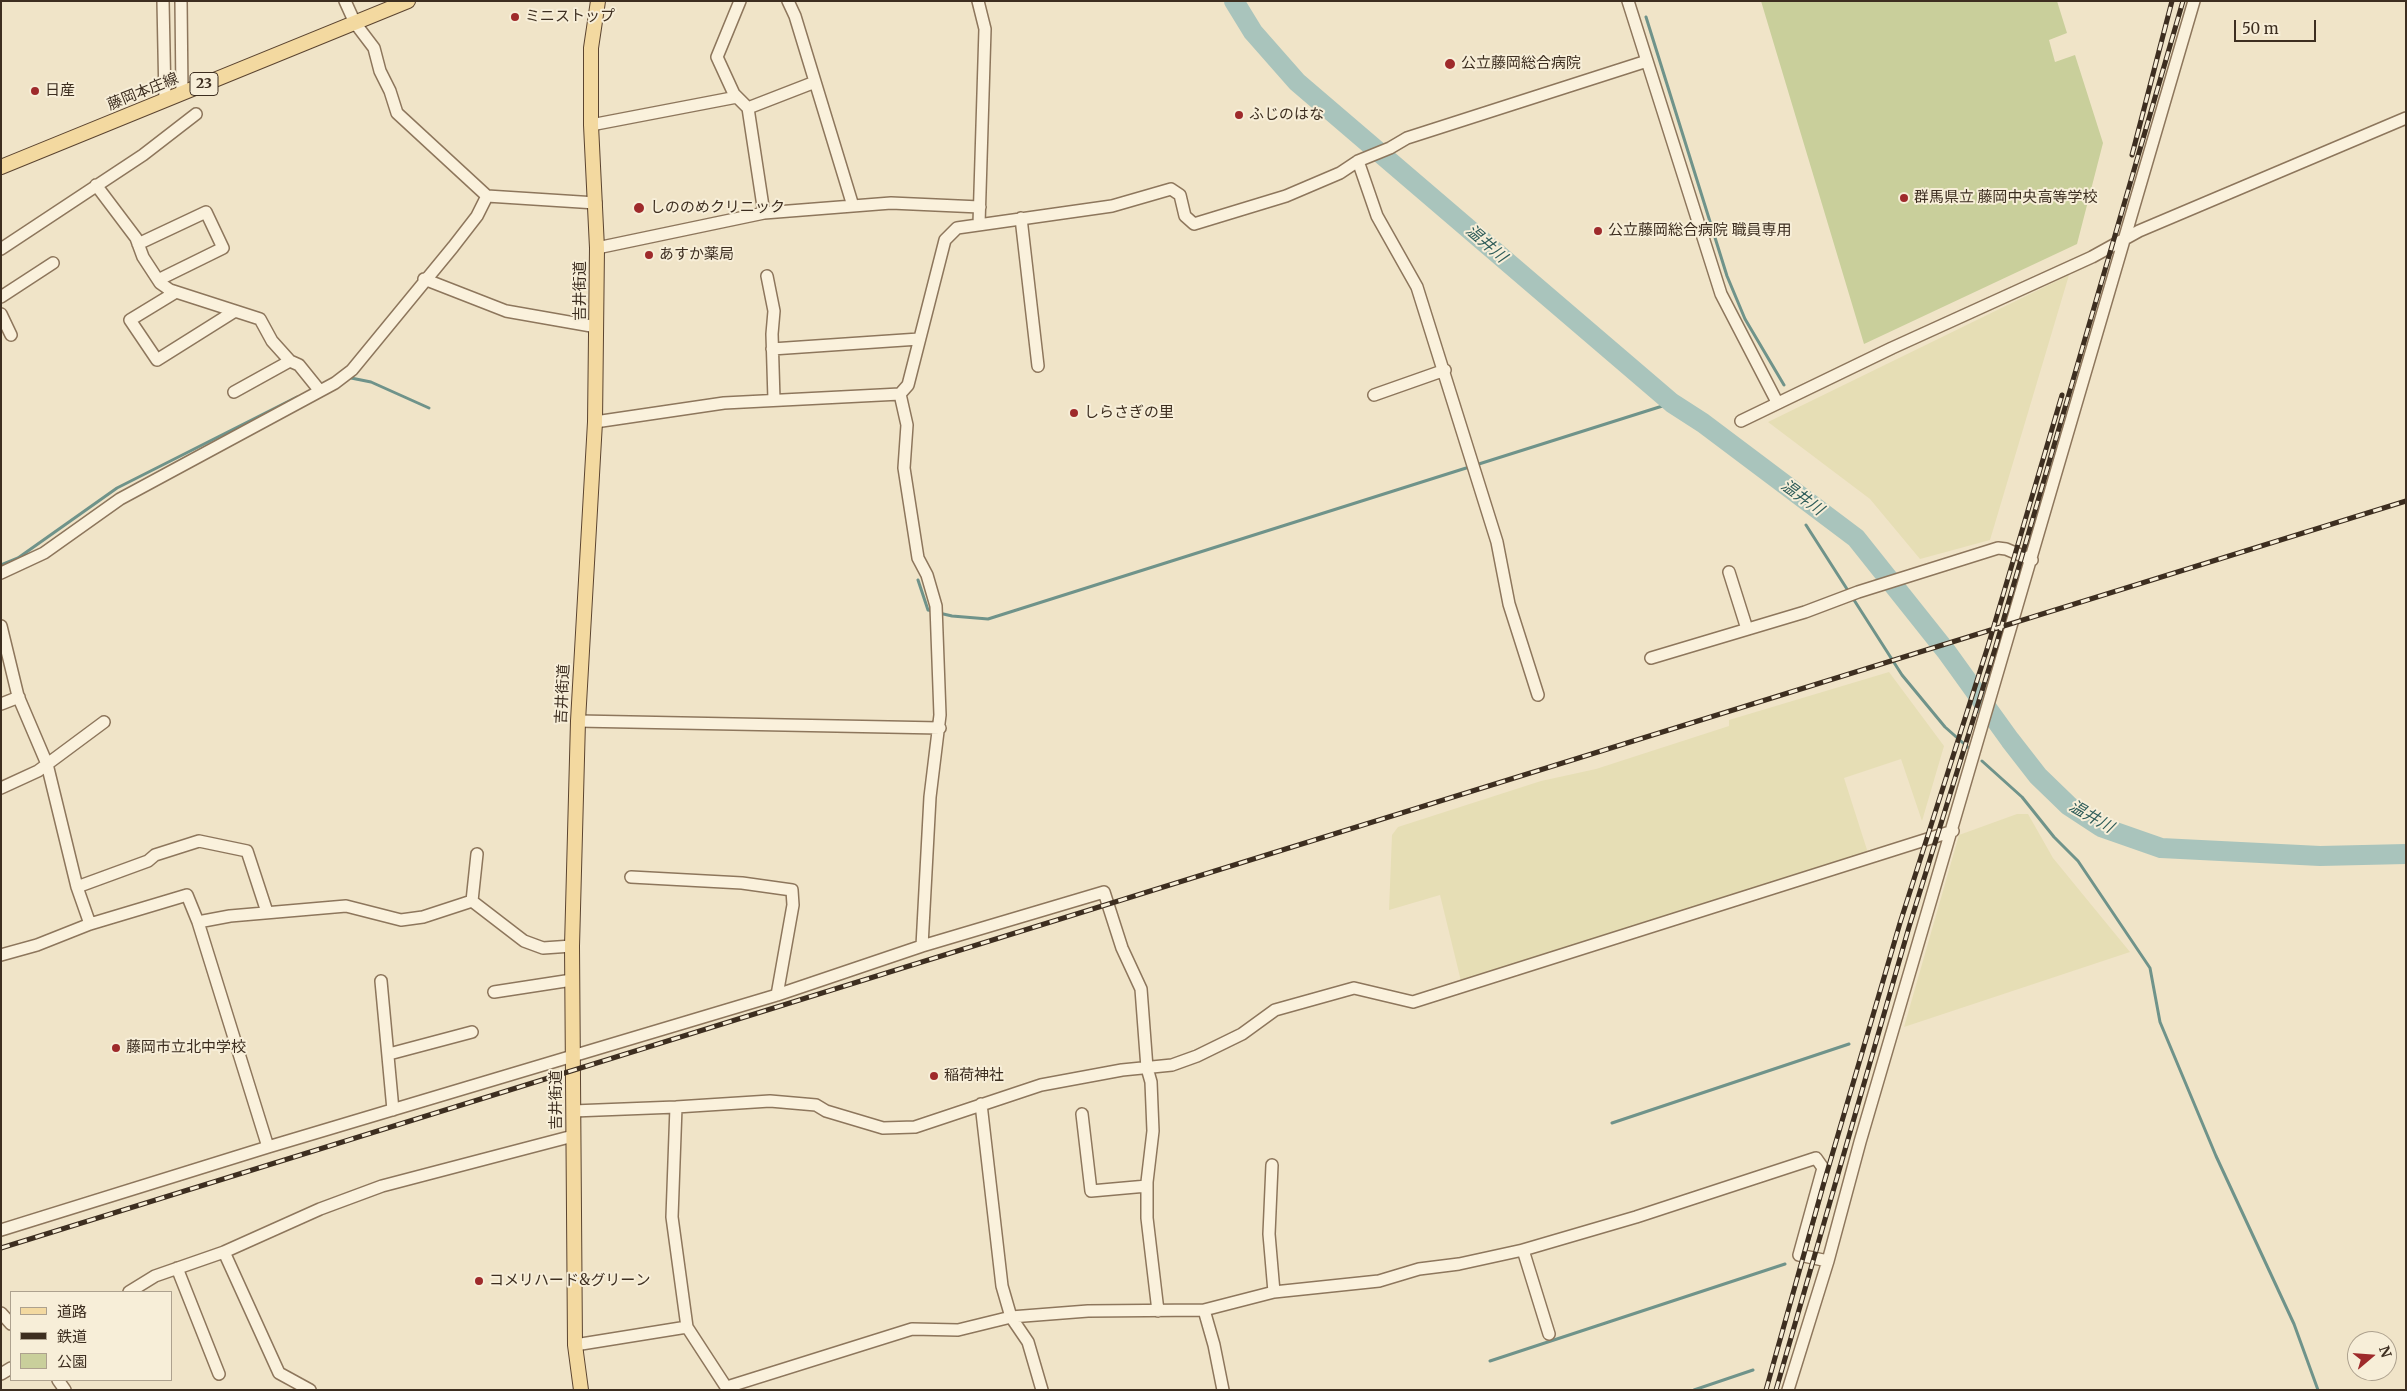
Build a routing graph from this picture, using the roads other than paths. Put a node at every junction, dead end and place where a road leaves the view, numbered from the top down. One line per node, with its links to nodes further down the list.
1 (163, 1): 16 (street)
2 (181, 1): 14 (street)
3 (345, 1): 11 (street)
4 (408, 1): 11 (main road, 藤岡本庄線 / 23)
5 (598, 1): 20 (main road, 吉井街道)
6 (740, 1): 15 (street)
7 (788, 1): 13 (street)
8 (978, 1): 27 (street)
9 (2194, 1): 31 (street)
10 (1630, 2): 12 (street)
11 (355, 23): 14 (main road, 藤岡本庄線 / 23); 24 (street)
12 (1648, 61): 21 (street); 55 (street)
13 (815, 82): 17 (street); 26 (street)
14 (182, 93): 16 (main road, 藤岡本庄線 / 23)
15 (737, 97): 17 (street); 20 (street)
16 (165, 100): 22 (main road, 藤岡本庄線 / 23)
17 (748, 108): 28 (street)
18 (196, 114): 23 (street)
19 (2406, 118): 31 (street)
20 (591, 125): 25 (main road, 吉井街道)
21 (1358, 161): 29 (street); 49 (street)
22 (1, 168)
23 (96, 185): 32 (street); 34 (street)
24 (487, 196): 25 (street); 37 (street)
25 (596, 203): 33 (main road, 吉井街道)
26 (853, 206): 27 (street); 28 (street)
27 (980, 207): 30 (street)
28 (764, 213): 33 (street)
29 (1020, 218): 30 (street); 48 (street)
30 (979, 224): 45 (street)
31 (2125, 238): 55 (street); 58 (street)
32 (138, 244): 38 (street); 38 (street)
33 (597, 248): 43 (main road, 吉井街道)
34 (1, 250)
35 (53, 263): 40 (street)
36 (767, 276): 46 (street)
37 (424, 279): 43 (street); 50 (street)
38 (158, 280): 39 (street)
39 (176, 292): 41 (street); 41 (street)
40 (1, 297)
41 (234, 311): 47 (street)
42 (1, 314): 44 (street)
43 (597, 327): 57 (main road, 吉井街道)
44 (10, 335)
45 (919, 339): 46 (street); 52 (street)
46 (772, 349): 54 (street)
47 (290, 361): 50 (street); 51 (street)
48 (1038, 366)
49 (1445, 370): 53 (street); 64 (street)
50 (320, 391): 60 (street)
51 (234, 392)
52 (900, 394): 54 (street); 69 (street)
53 (1374, 395)
54 (774, 400): 57 (street)
55 (1777, 402): 56 (street)
56 (1741, 421)
57 (594, 422): 67 (main road, 吉井街道)
58 (2032, 560): 62 (street); 72 (street)
59 (1729, 572): 62 (street)
60 (1, 573)
61 (1, 626): 65 (street)
62 (1747, 629): 63 (street)
63 (1650, 658)
64 (1538, 695)
65 (19, 697): 66 (street); 70 (street)
66 (1, 704)
67 (578, 721): 69 (street); 80 (main road, 吉井街道)
68 (104, 722): 70 (street)
69 (940, 728): 81 (street)
70 (47, 764): 71 (street); 75 (street)
71 (1, 788)
72 (1953, 831): 90 (street); 103 (street)
73 (477, 854): 76 (street)
74 (631, 877): 86 (street)
75 (77, 887): 77 (street); 79 (street)
76 (472, 901): 77 (street); 80 (street)
77 (266, 912): 78 (street)
78 (198, 922): 79 (street); 97 (street)
79 (90, 924): 82 (street)
80 (572, 946): 83 (main road, 吉井街道)
81 (922, 946): 86 (street); 90 (street)
82 (1, 955)
83 (572, 980): 85 (street); 89 (main road, 吉井街道)
84 (381, 981): 88 (street)
85 (494, 992)
86 (777, 995): 89 (street)
87 (472, 1032): 88 (street)
88 (389, 1054): 93 (street)
89 (573, 1057): 93 (street); 94 (main road, 吉井街道)
90 (1147, 1068): 91 (street); 99 (street)
91 (981, 1104): 92 (street); 110 (street)
92 (676, 1108): 94 (street); 112 (street)
93 (393, 1110): 97 (street)
94 (573, 1111): 96 (main road, 吉井街道)
95 (1082, 1114): 99 (street)
96 (573, 1136): 102 (street); 114 (main road, 吉井街道)
97 (268, 1147): 100 (street)
98 (1272, 1165): 106 (street)
99 (1147, 1186): 108 (street)
100 (1, 1230)
101 (1523, 1250): 103 (street); 106 (street); 113 (street)
102 (224, 1252): 104 (street); 117 (street)
103 (1828, 1261): 121 (street)
104 (177, 1268): 105 (street); 115 (street)
105 (131, 1291)
106 (1274, 1292): 107 (street)
107 (1204, 1310): 108 (street); 120 (street)
108 (1158, 1311): 110 (street)
109 (1, 1313): 111 (street)
110 (1011, 1317): 116 (street); 119 (street)
111 (10, 1323)
112 (687, 1327): 114 (street); 116 (street)
113 (1549, 1334)
114 (575, 1345): 118 (main road, 吉井街道)
115 (219, 1374)
116 (728, 1389)
117 (310, 1390)
118 (581, 1390)
119 (1042, 1390)
120 (1223, 1390)
121 (1788, 1390)

